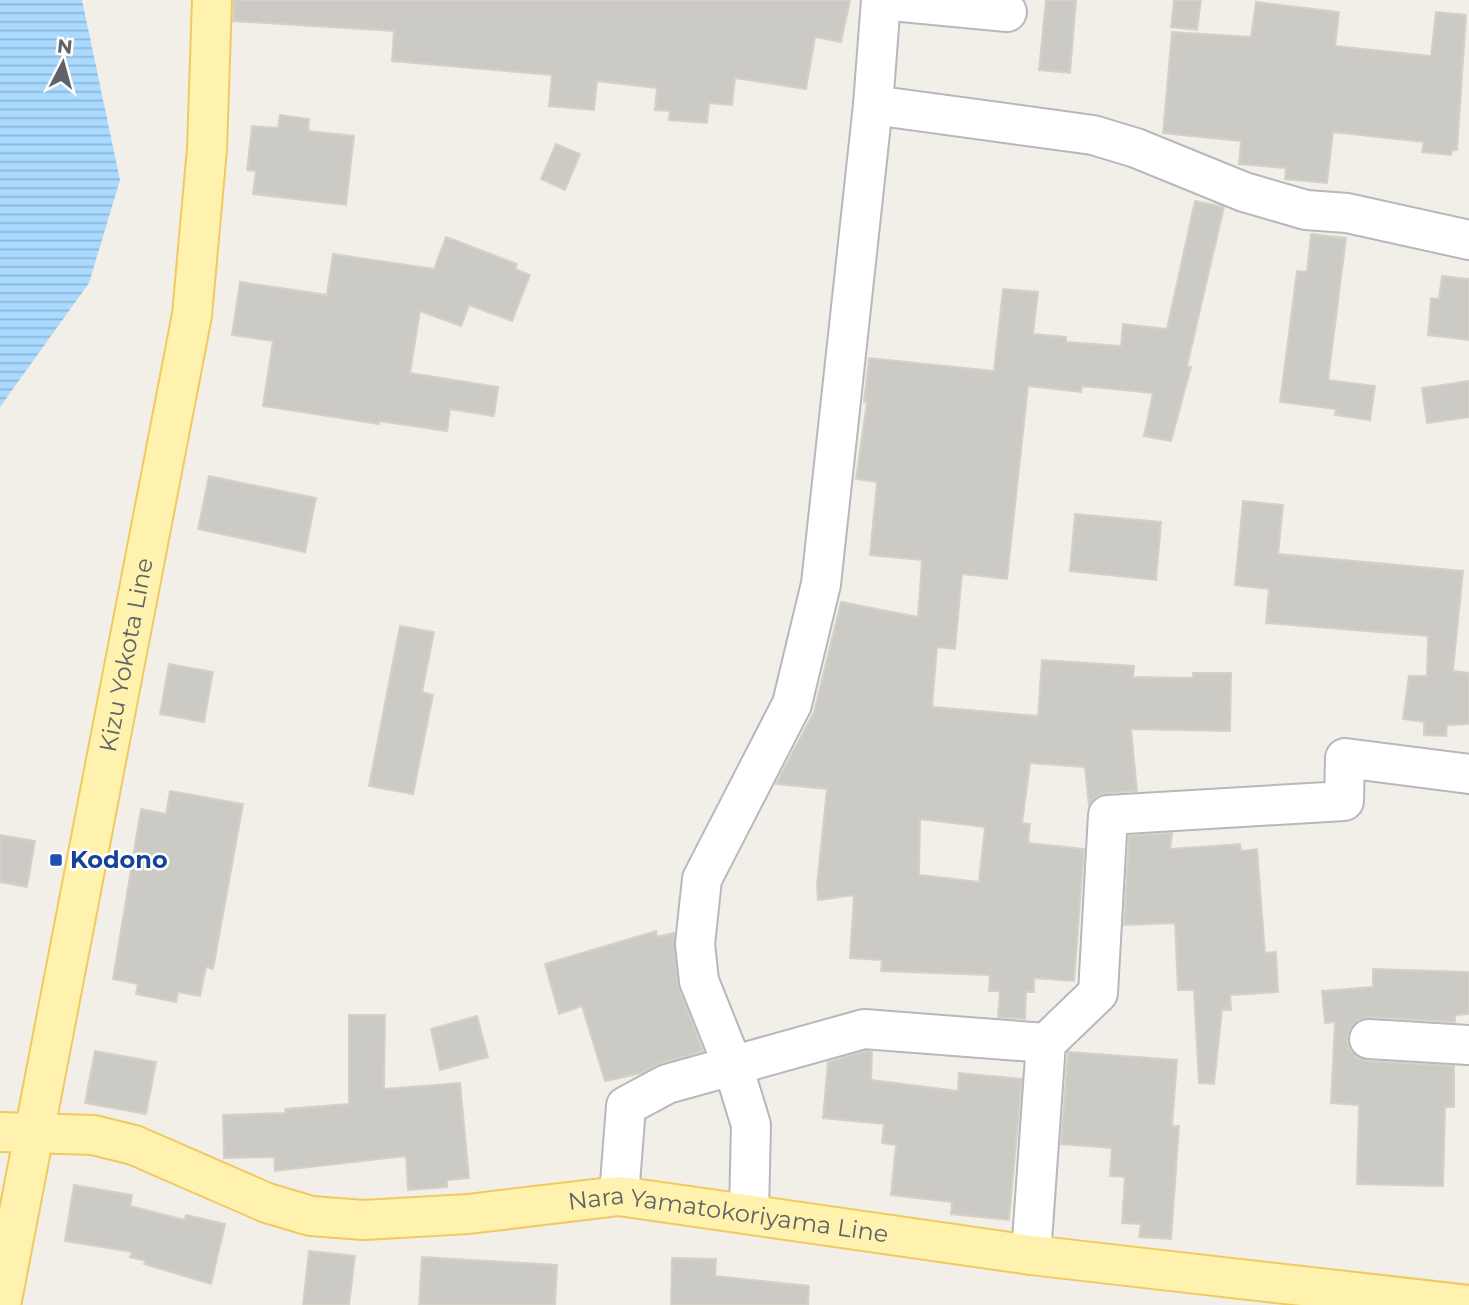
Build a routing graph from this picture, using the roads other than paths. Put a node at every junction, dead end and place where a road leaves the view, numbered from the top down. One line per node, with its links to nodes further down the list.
1 (212, 0): 11 (main road, Kizu Yokota Line)
2 (881, 0): 3 (street); 4 (street)
3 (1007, 12)
4 (873, 104): 5 (street); 10 (street)
5 (1469, 240)
6 (1469, 774): 8 (street)
7 (1369, 1039): 9 (street)
8 (1046, 1043): 10 (street); 14 (street)
9 (1469, 1045)
10 (733, 1066): 12 (street); 13 (street)
11 (17, 1132): 12 (main road, Nara Yamatokoriyama Line); 16 (main road, Kizu Yokota Line)
12 (619, 1196): 13 (main road, Nara Yamatokoriyama Line)
13 (749, 1213): 14 (main road, Nara Yamatokoriyama Line)
14 (1031, 1255): 15 (main road, Nara Yamatokoriyama Line)
15 (1271, 1294): 17 (main road, Nara Yamatokoriyama Line)
16 (1, 1305)
17 (1469, 1305)

